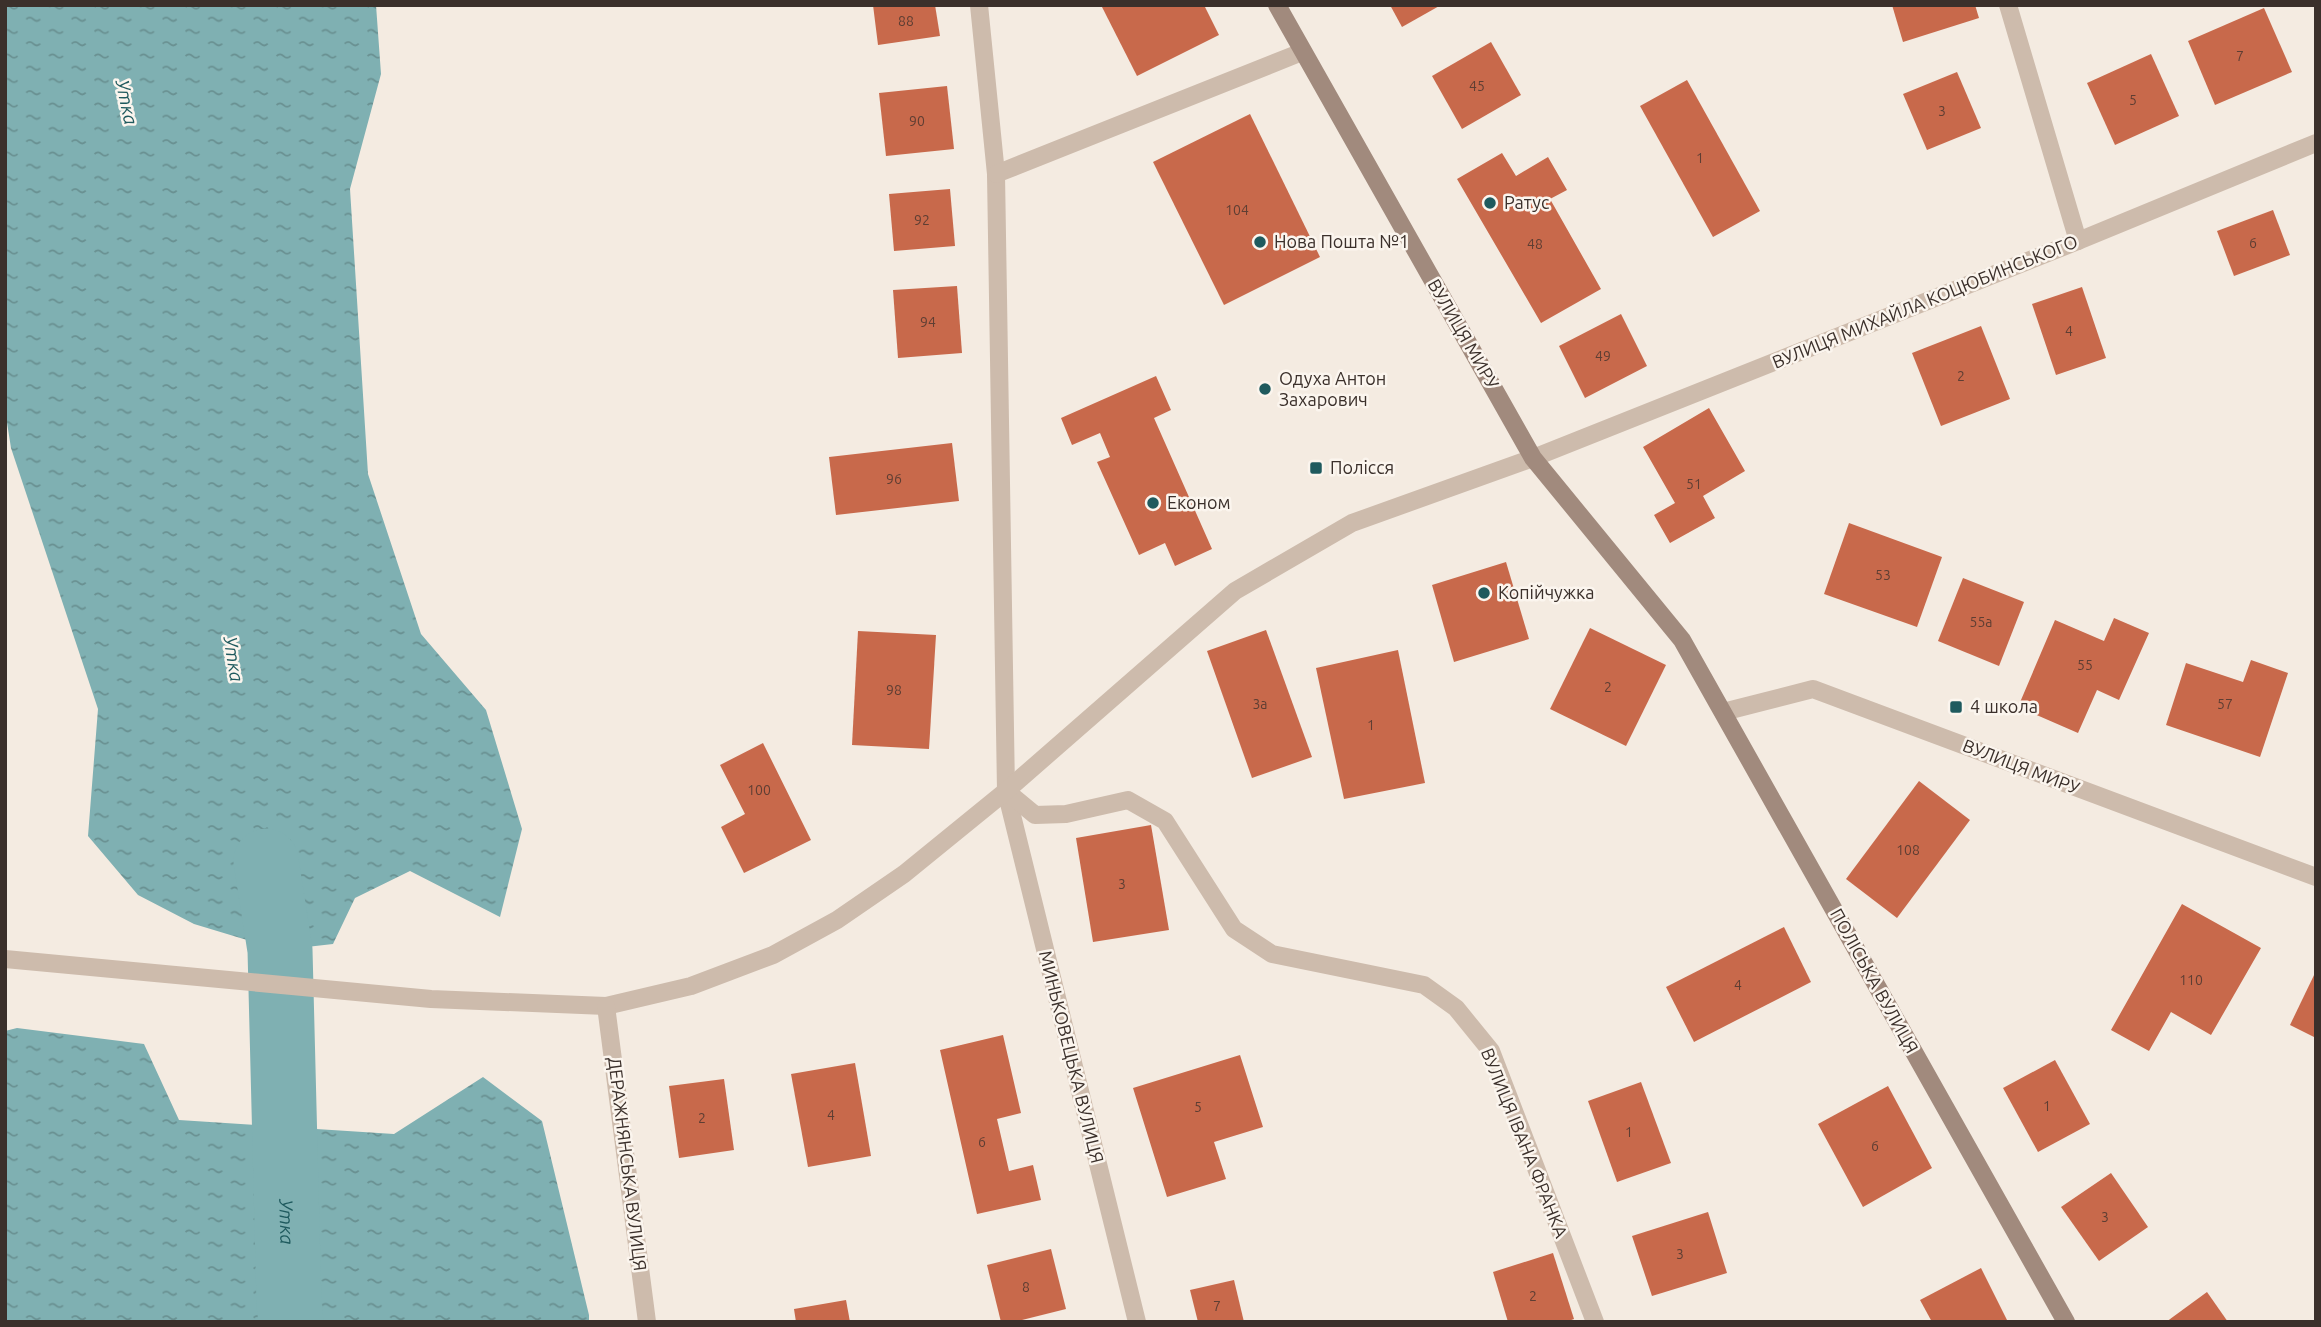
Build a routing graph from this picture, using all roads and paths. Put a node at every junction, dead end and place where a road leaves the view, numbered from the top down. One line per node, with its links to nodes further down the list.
1 (979, 5): 6 (street, МИНЬКОВЕЦЬКА ВУЛИЦЯ)
2 (1277, 5): 4 (main road, ВУЛИЦЯ МИРУ)
3 (2008, 5): 7 (street)
4 (1302, 52): 6 (street); 8 (main road, ВУЛИЦЯ МИРУ)
5 (2316, 143): 7 (street, ВУЛИЦЯ МИХАЙЛА КОЦЮБИНСЬКОГО)
6 (996, 174): 11 (street, МИНЬКОВЕЦЬКА ВУЛИЦЯ)
7 (2078, 241): 8 (street, ВУЛИЦЯ МИХАЙЛА КОЦЮБИНСЬКОГО)
8 (1533, 458): 9 (main road, ВУЛИЦЯ МИРУ); 11 (street, ВУЛИЦЯ МИХАЙЛА КОЦЮБИНСЬКОГО)
9 (1682, 640): 10 (main road, ПОЛІСЬКА ВУЛИЦЯ)
10 (1723, 712): 12 (street, ВУЛИЦЯ МИРУ); 18 (main road, ПОЛІСЬКА ВУЛИЦЯ)
11 (1006, 792): 14 (street, ВУЛИЦЯ МИХАЙЛА КОЦЮБИНСЬКОГО); 16 (street, МИНЬКОВЕЦЬКА ВУЛИЦЯ); 17 (street, ВУЛИЦЯ ІВАНА ФРАНКА)
12 (2316, 877)
13 (5, 959): 14 (street, ВУЛИЦЯ МИХАЙЛА КОЦЮБИНСЬКОГО)
14 (606, 1006): 15 (street, ДЕРАЖНЯНСЬКА ВУЛИЦЯ)
15 (648, 1322)
16 (1137, 1322)
17 (1595, 1322)
18 (2066, 1322)

